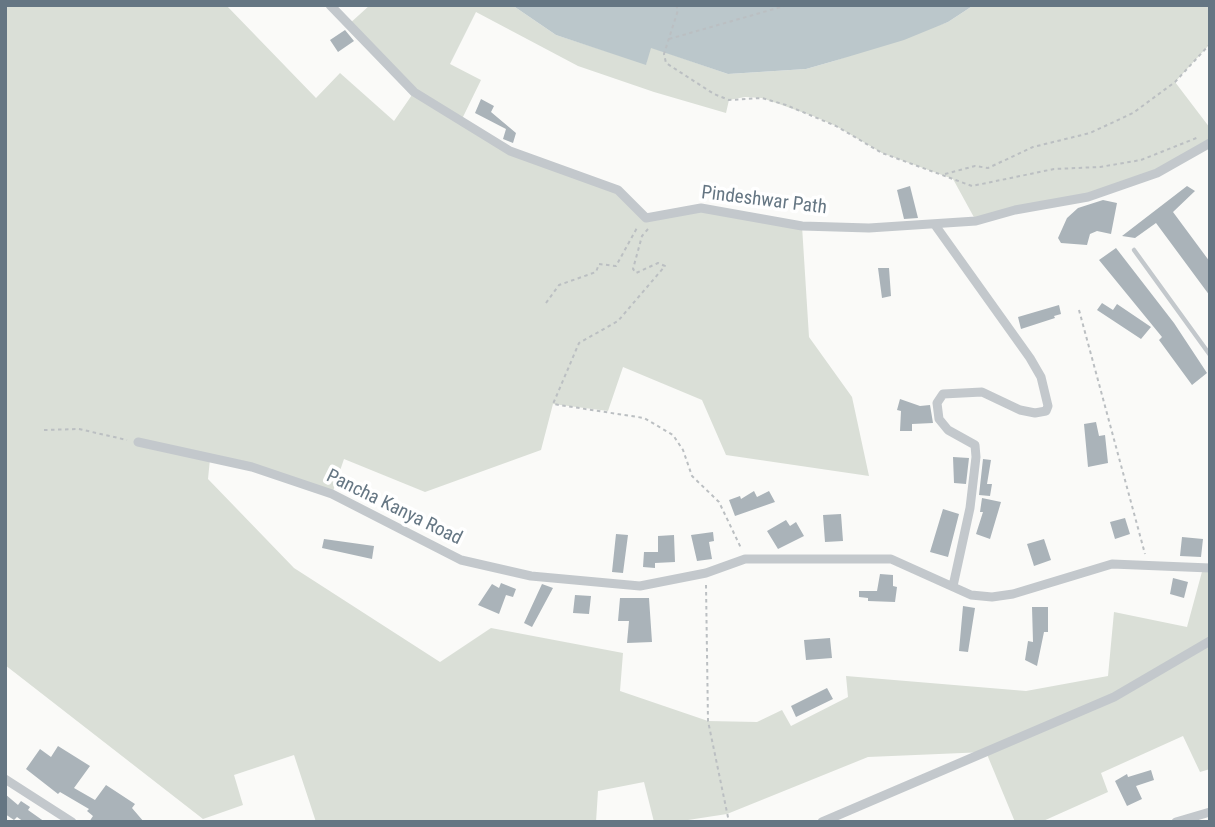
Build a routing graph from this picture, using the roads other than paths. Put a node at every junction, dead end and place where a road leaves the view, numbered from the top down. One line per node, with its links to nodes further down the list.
1 (330, 5): 3 (street, Pindeshwar Path)
2 (1210, 143): 3 (street, Pindeshwar Path)
3 (935, 225): 8 (street)
4 (1134, 250): 5 (lane)
5 (1210, 355)
6 (138, 442): 8 (street, Pancha Kanya Road)
7 (1210, 568): 8 (street, Pancha Kanya Road)
8 (953, 586)
9 (1210, 641): 13 (street)
10 (5, 779): 12 (street)
11 (1208, 815): 14 (street)
12 (72, 822)
13 (822, 822)
14 (1176, 822)

